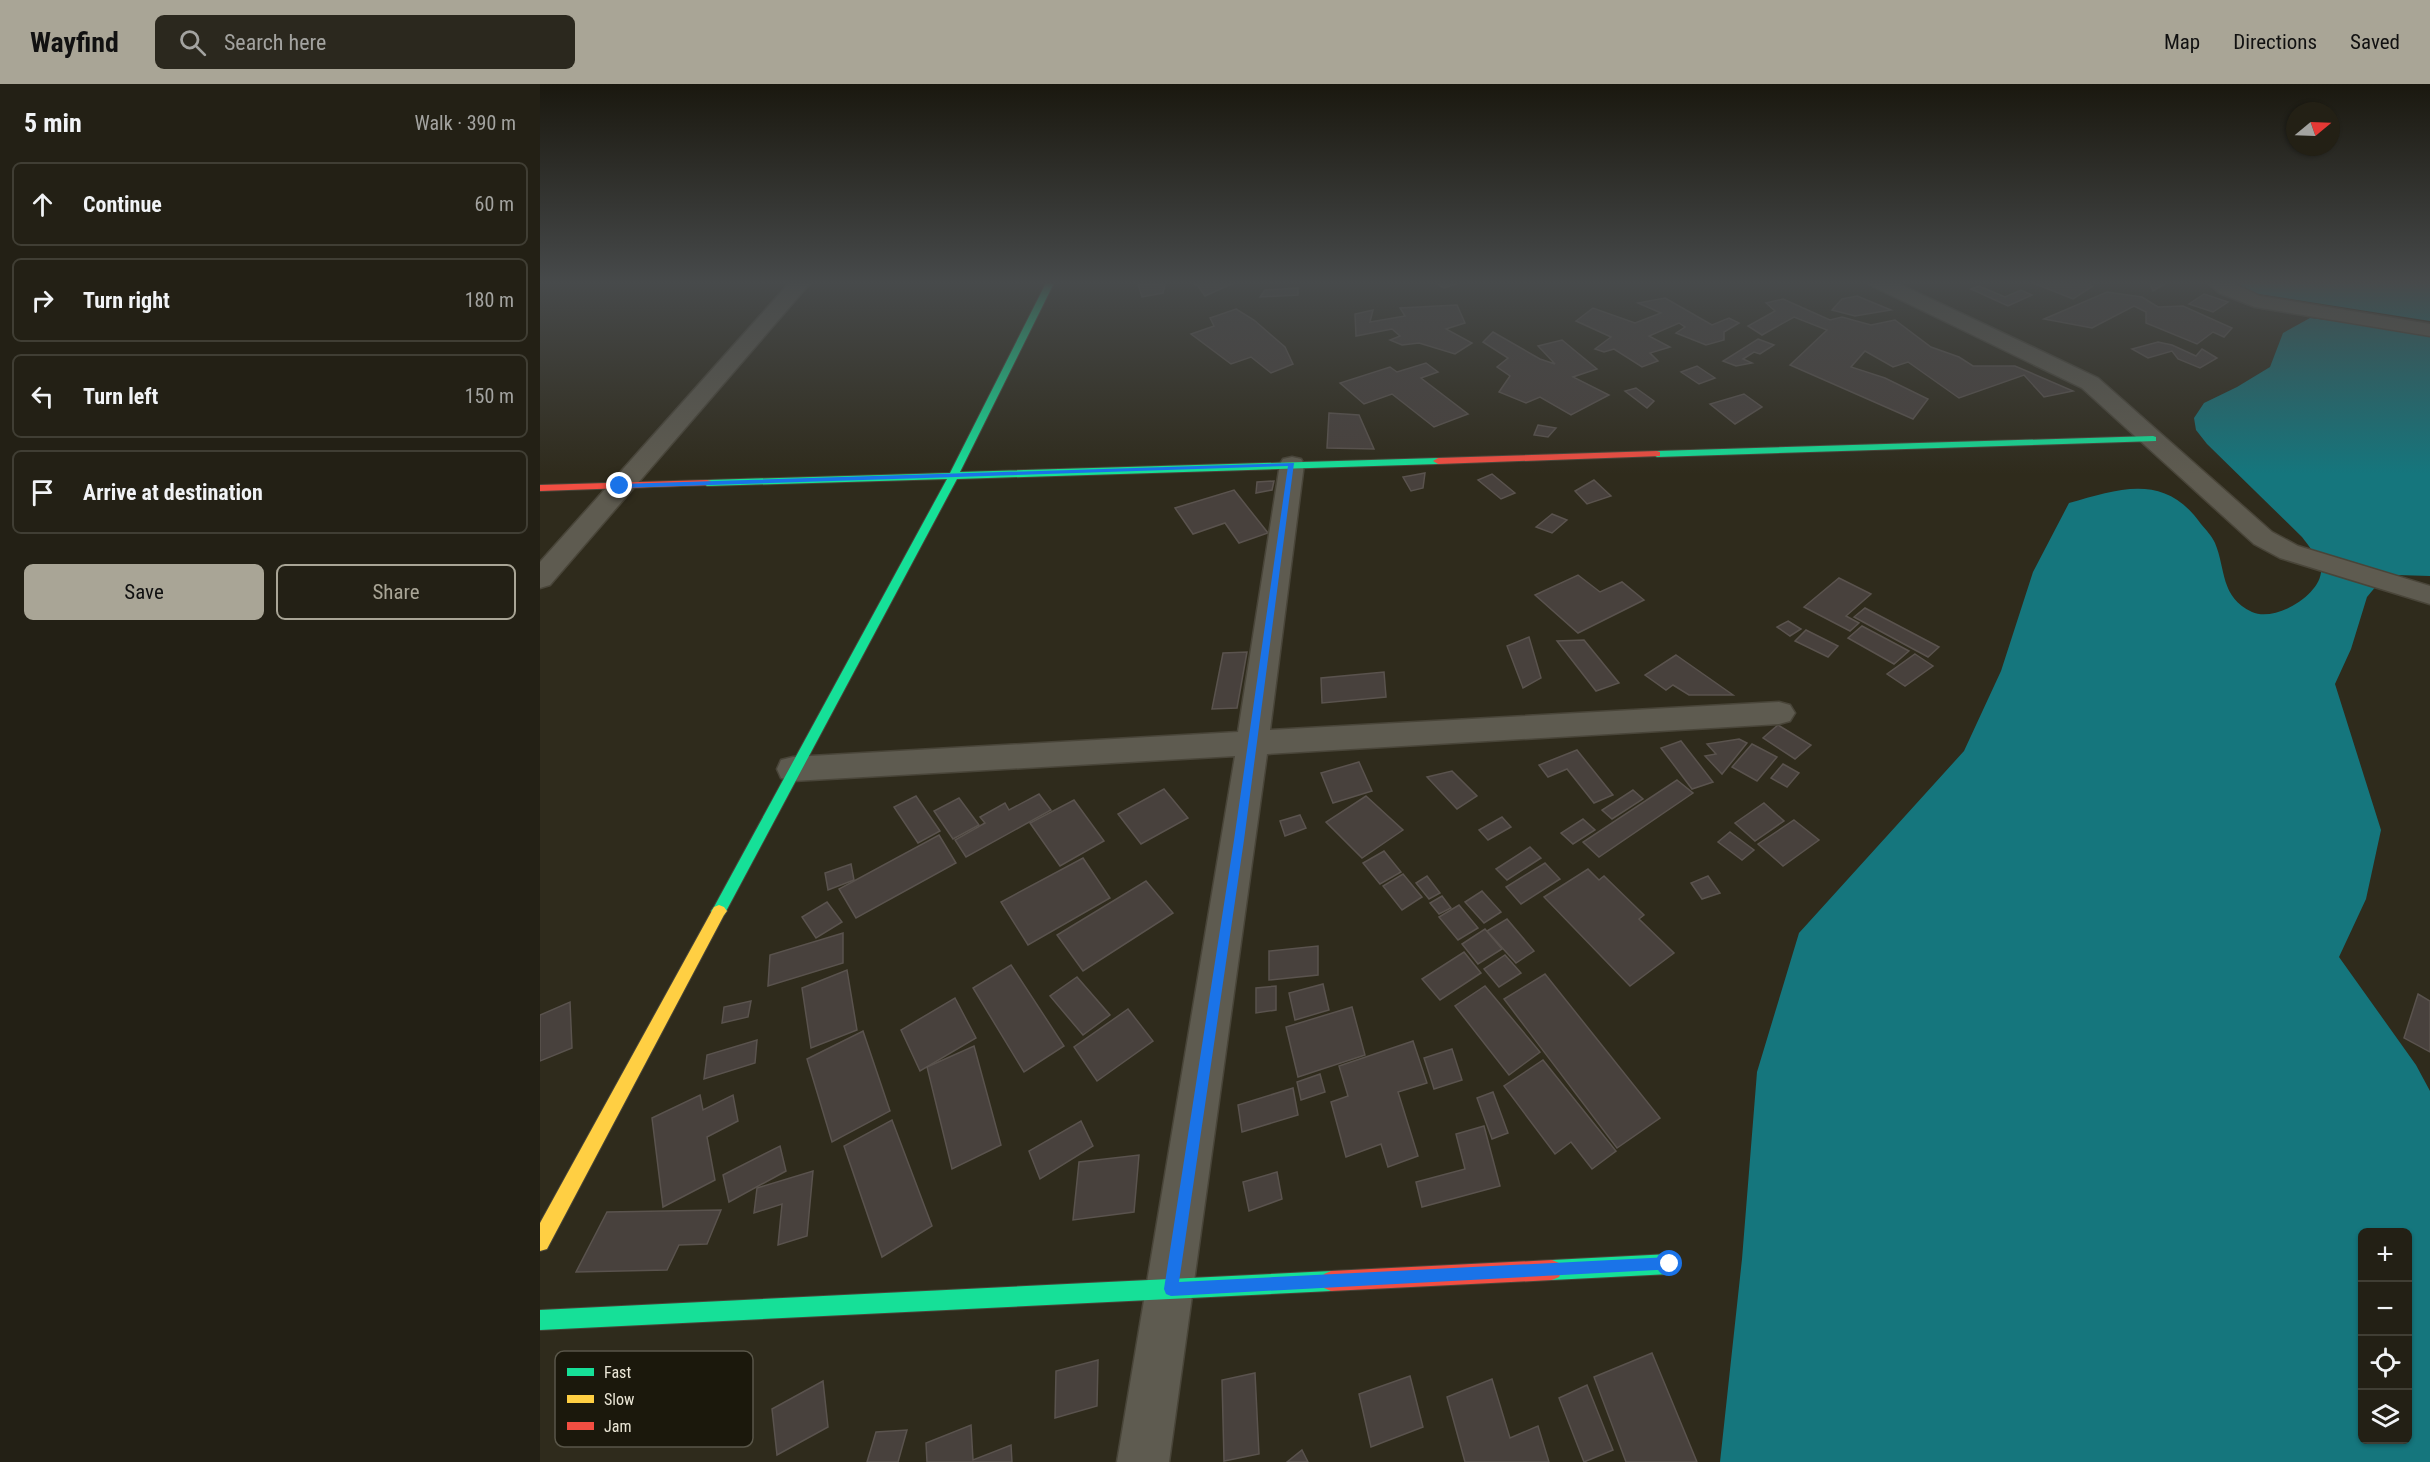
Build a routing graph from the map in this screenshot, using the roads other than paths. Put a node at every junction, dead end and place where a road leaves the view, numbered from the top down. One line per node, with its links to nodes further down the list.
1 (745, 345): 7 (street)
2 (1019, 345): 6 (street)
3 (2011, 345): 4 (street)
4 (2153, 439): 5 (street); 10 (street)
5 (1292, 464): 6 (street); 12 (street)
6 (954, 475): 7 (street); 13 (street)
7 (620, 486): 8 (street); 9 (street)
8 (540, 488)
9 (540, 579)
10 (2430, 595)
11 (1779, 713): 12 (street)
12 (1253, 743): 13 (street); 16 (street)
13 (793, 769): 14 (street)
14 (540, 1242)
15 (1670, 1264): 16 (street)
16 (1171, 1289): 17 (street); 18 (street)
17 (540, 1320)
18 (1143, 1462)

